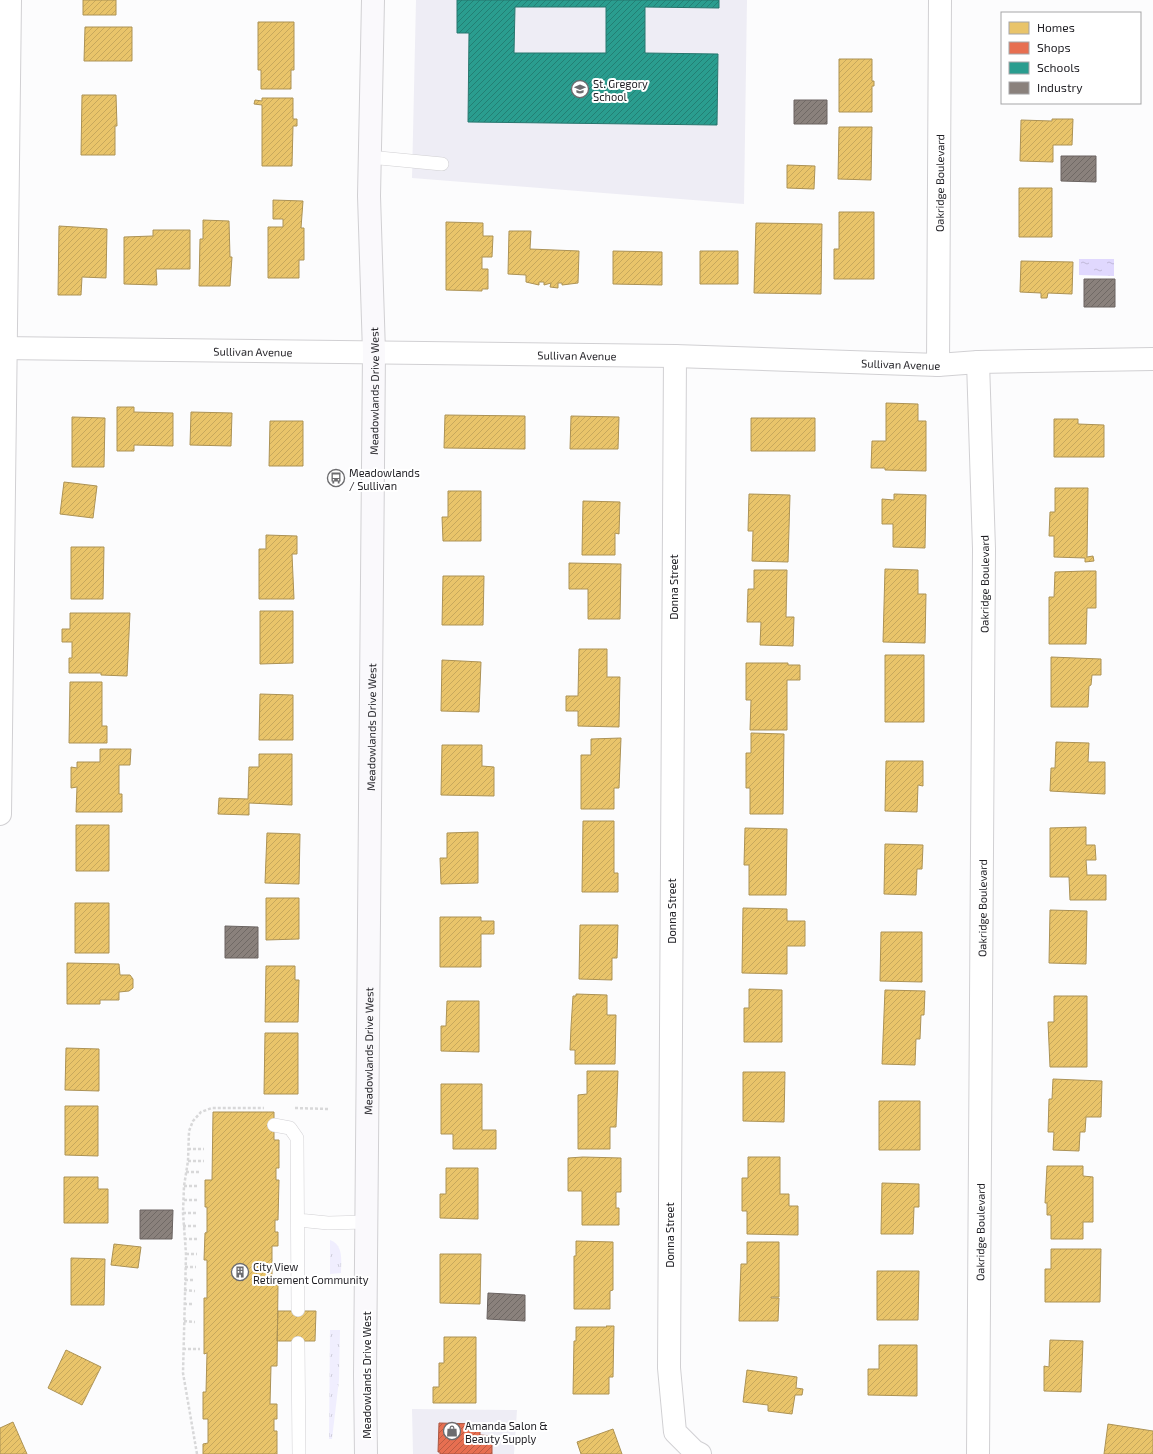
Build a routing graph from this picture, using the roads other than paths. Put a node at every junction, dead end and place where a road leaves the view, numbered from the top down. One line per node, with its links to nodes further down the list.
1 (10, 0): 6 (street)
2 (373, 0): 4 (main road, Meadowlands Drive West)
3 (940, 0): 11 (street, Oakridge Boulevard)
4 (370, 157): 5 (lane); 7 (main road, Meadowlands Drive West)
5 (442, 164)
6 (2, 348): 7 (street, Sullivan Avenue); 12 (street)
7 (374, 352): 8 (street, Sullivan Avenue); 15 (main road, Meadowlands Drive West)
8 (674, 356): 11 (street, Sullivan Avenue); 20 (street, Donna Street)
9 (1153, 359): 10 (street, Sullivan Avenue)
10 (978, 362): 11 (street, Sullivan Avenue); 21 (street, Oakridge Boulevard)
11 (938, 365)
12 (0, 814)
13 (274, 1125): 14 (lane)
14 (298, 1220): 15 (lane); 16 (lane)
15 (366, 1222): 19 (main road, Meadowlands Drive West)
16 (298, 1310)
17 (298, 1344): 18 (lane)
18 (299, 1454)
19 (366, 1454)
20 (700, 1454)
21 (978, 1454)

